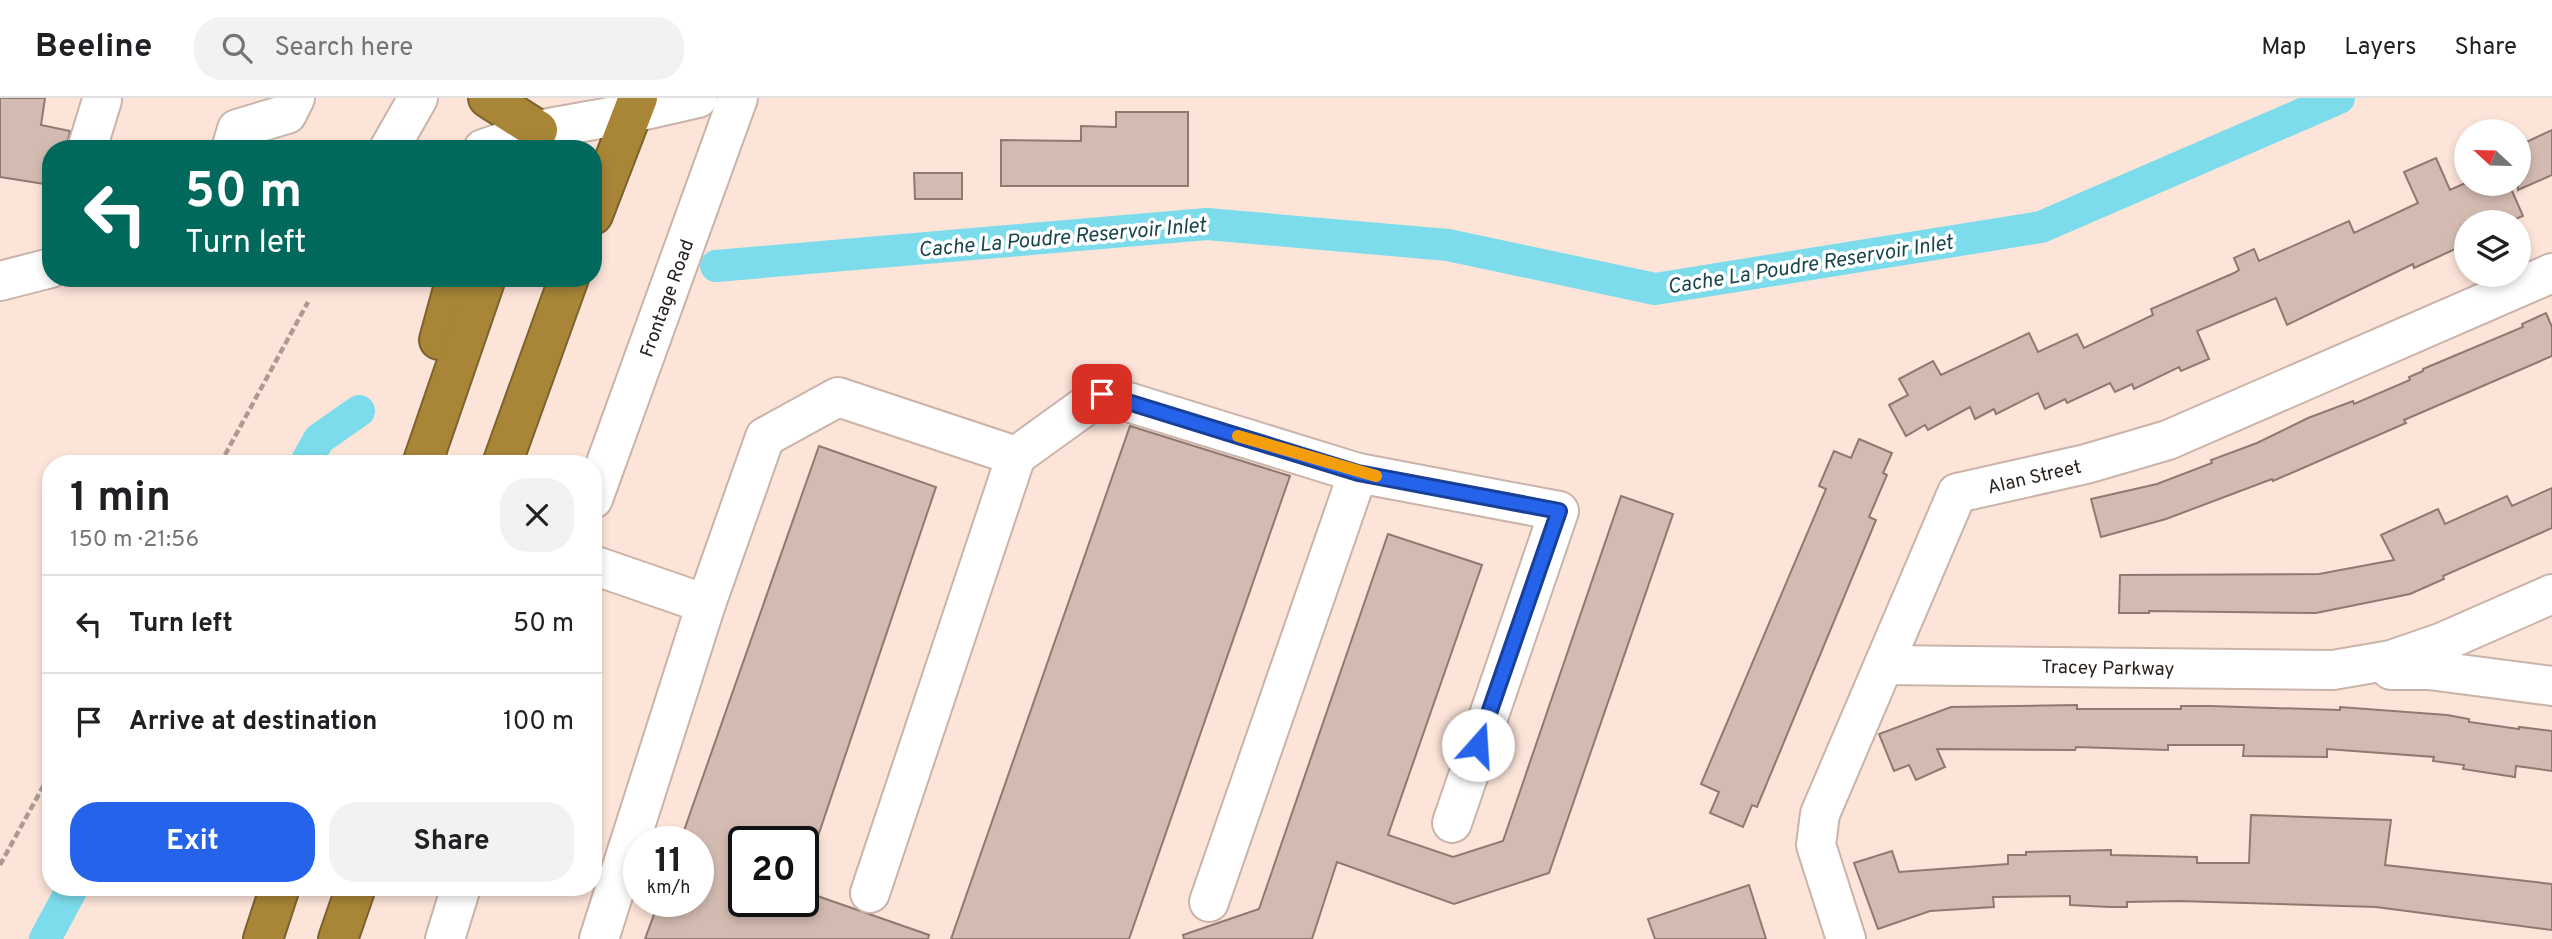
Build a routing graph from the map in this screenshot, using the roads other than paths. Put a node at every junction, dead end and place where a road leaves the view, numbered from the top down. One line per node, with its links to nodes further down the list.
1 (295, 98): 10 (street)
2 (418, 98): 11 (street)
3 (488, 98): 8 (highway)
4 (698, 98): 7 (street)
5 (738, 98): 25 (street, Frontage Road)
6 (102, 100): 9 (street)
7 (635, 106): 8 (street); 13 (highway)
8 (540, 125): 12 (street)
9 (90, 140)
10 (234, 140)
11 (394, 140)
12 (504, 140)
13 (602, 192)
14 (42, 270): 16 (street)
15 (2552, 273): 29 (street, Alan Street)
16 (0, 281)
17 (454, 287): 20 (highway)
18 (483, 287): 21 (highway)
19 (566, 287): 22 (highway)
20 (411, 455)
21 (425, 455)
22 (505, 455)
23 (1016, 456): 24 (street); 28 (street); 33 (street)
24 (1358, 473): 32 (street); 37 (street)
25 (602, 474)
26 (602, 568): 28 (street)
27 (2552, 594): 30 (street, Tracey Parkway)
28 (706, 604): 41 (street)
29 (1884, 664): 30 (street, Tracey Parkway); 42 (street, Alan Street)
30 (2333, 670): 31 (street, Tracey Parkway)
31 (2552, 686)
32 (1452, 823)
33 (870, 893)
34 (277, 896): 38 (highway)
35 (353, 896): 39 (highway)
36 (457, 896): 40 (street)
37 (1209, 902)
38 (263, 939)
39 (338, 939)
40 (445, 939)
41 (599, 939)
42 (1846, 939)

